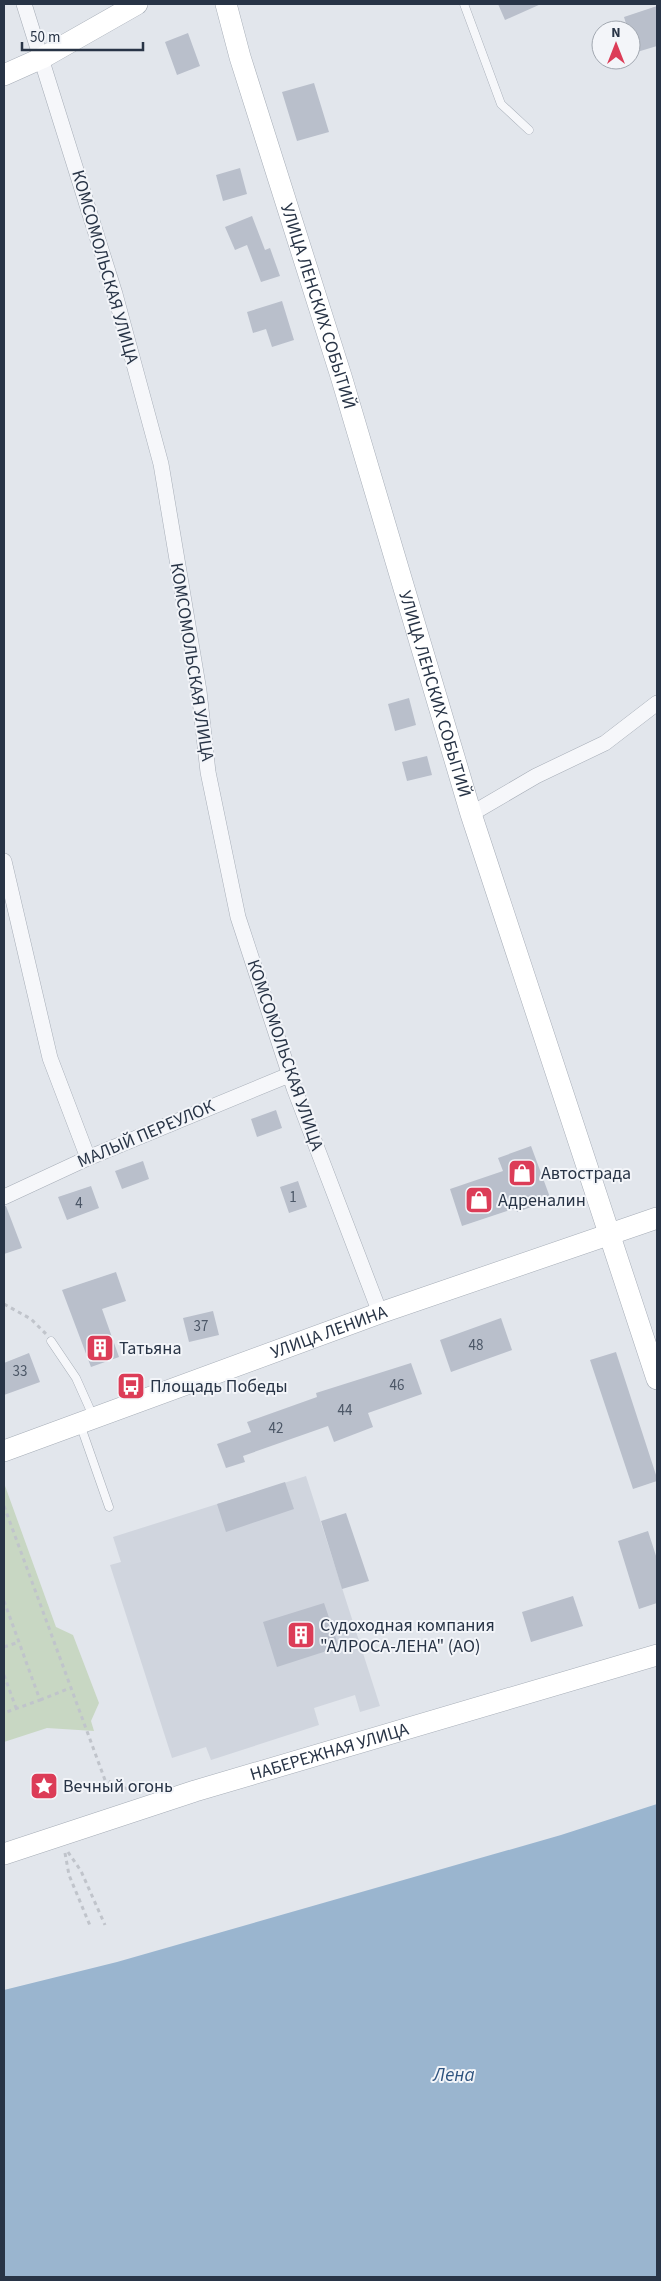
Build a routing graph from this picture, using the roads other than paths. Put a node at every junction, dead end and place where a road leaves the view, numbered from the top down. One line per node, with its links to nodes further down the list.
1 (24, 4): 5 (street, КОМСОМОЛЬСКАЯ УЛИЦА)
2 (137, 4): 5 (street)
3 (226, 4): 9 (street, УЛИЦА ЛЕНСКИХ СОБЫТИЙ)
4 (464, 4): 7 (lane)
5 (42, 58): 6 (street); 11 (street, КОМСОМОЛЬСКАЯ УЛИЦА)
6 (4, 75)
7 (529, 130)
8 (657, 703): 9 (street)
9 (471, 814): 15 (street, УЛИЦА ЛЕНСКИХ СОБЫТИЙ)
10 (4, 861): 12 (street)
11 (289, 1074): 12 (street, МАЛЫЙ ПЕРЕУЛОК); 16 (street, КОМСОМОЛЬСКАЯ УЛИЦА)
12 (88, 1158): 13 (street, МАЛЫЙ ПЕРЕУЛОК)
13 (4, 1196)
14 (657, 1218): 15 (street, УЛИЦА ЛЕНИНА)
15 (611, 1234): 16 (street, УЛИЦА ЛЕНИНА); 18 (street, УЛИЦА ЛЕНСКИХ СОБЫТИЙ)
16 (380, 1313): 19 (street, УЛИЦА ЛЕНИНА)
17 (51, 1340): 19 (lane)
18 (657, 1380)
19 (87, 1420): 20 (street, УЛИЦА ЛЕНИНА); 21 (lane)
20 (4, 1451)
21 (109, 1507)
22 (657, 1655): 23 (street, НАБЕРЕЖНАЯ УЛИЦА)
23 (4, 1854)

